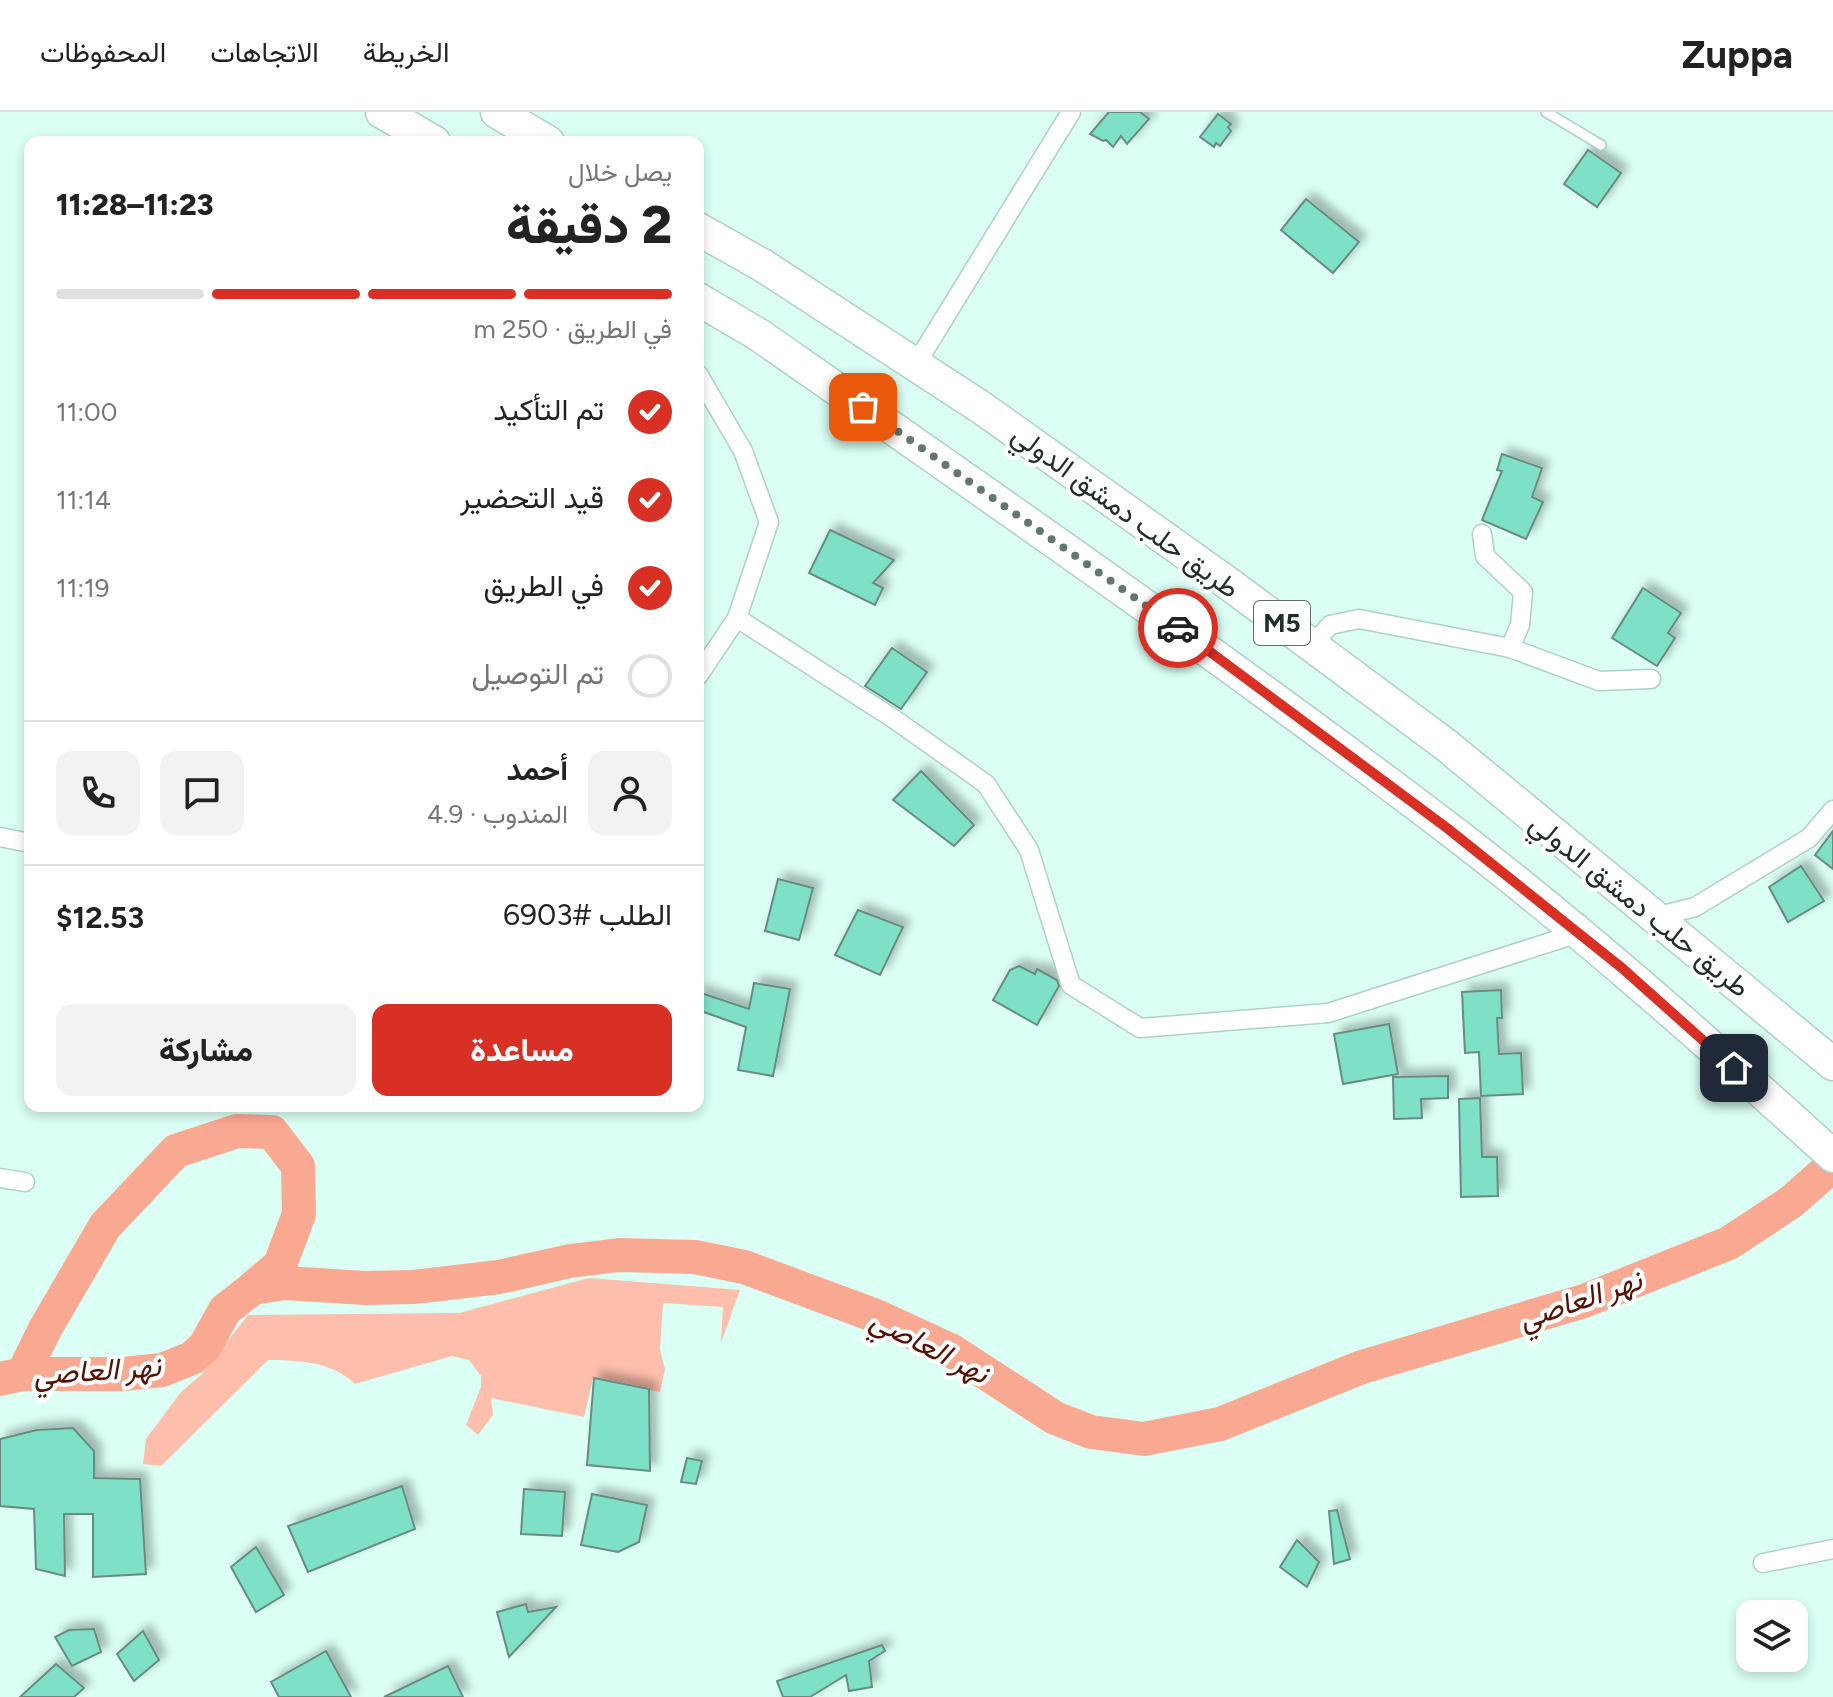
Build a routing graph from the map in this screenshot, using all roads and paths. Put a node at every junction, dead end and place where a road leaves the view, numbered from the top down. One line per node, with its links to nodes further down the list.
1 (382, 112): 5 (highway)
2 (497, 112): 6 (highway)
3 (1071, 112): 10 (street)
4 (1546, 112): 7 (lane)
5 (424, 136)
6 (538, 136)
7 (1601, 145)
8 (704, 232): 10 (highway, طريق حلب دمشق الدولي / M5)
9 (704, 303): 22 (highway, M5)
10 (916, 364): 14 (highway, طريق حلب دمشق الدولي / M5)
11 (704, 384): 13 (street)
12 (1482, 534): 15 (street)
13 (737, 618): 16 (street); 22 (street)
14 (1312, 646): 15 (street); 21 (highway, طريق حلب دمشق الدولي / M5)
15 (1510, 648): 17 (street)
16 (704, 667)
17 (1651, 679)
18 (1833, 810): 21 (street)
19 (0, 837): 20 (street)
20 (24, 842)
21 (1655, 917): 23 (highway, طريق حلب دمشق الدولي / M5)
22 (1579, 933): 24 (highway, M5)
23 (1833, 1064)
24 (1833, 1156)
25 (0, 1178): 26 (street)
26 (25, 1182)
27 (1833, 1549): 28 (street)
28 (1763, 1563)

